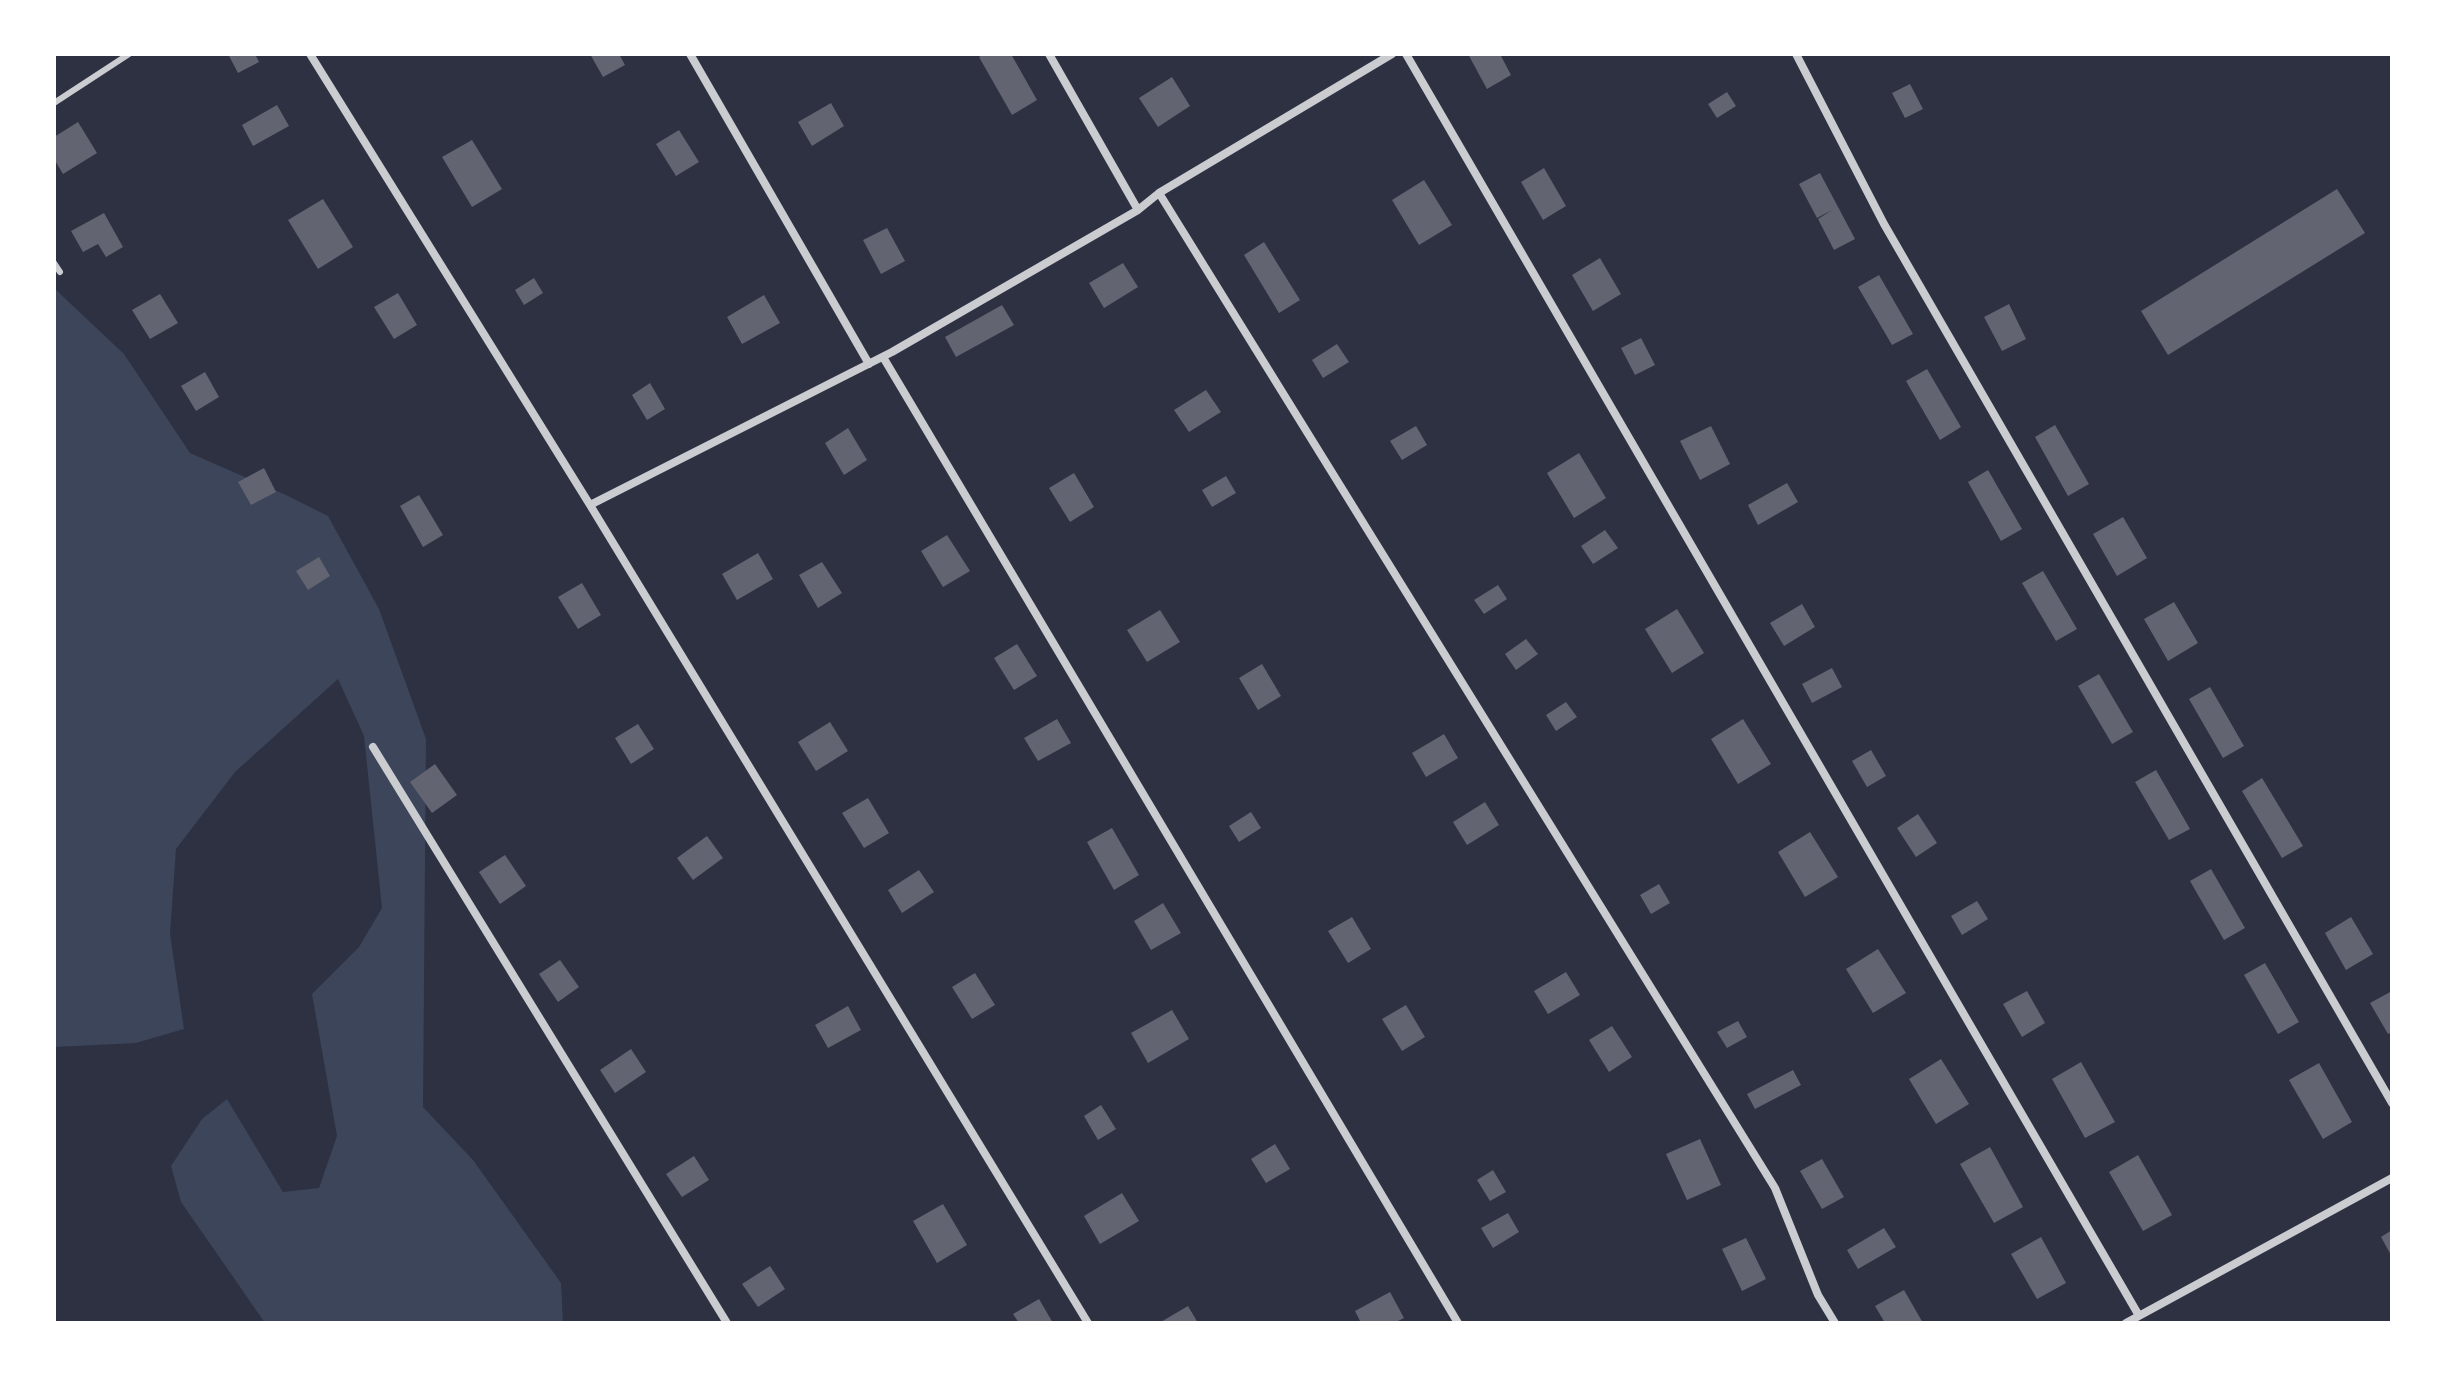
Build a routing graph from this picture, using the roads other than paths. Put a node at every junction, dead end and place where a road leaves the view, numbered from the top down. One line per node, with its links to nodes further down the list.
1 (129, 54): 8 (lane)
2 (310, 54): 15 (street)
3 (690, 54): 14 (street)
4 (1049, 54): 10 (street)
5 (1392, 54): 9 (street)
6 (1406, 54): 19 (street)
7 (1796, 54): 17 (street)
8 (54, 103)
9 (1159, 193): 10 (street); 23 (street)
10 (1138, 210): 13 (street)
11 (54, 263): 12 (lane)
12 (60, 272)
13 (883, 357): 14 (street); 22 (street)
14 (869, 364): 15 (street)
15 (590, 505): 21 (street)
16 (373, 747): 20 (street)
17 (2392, 1103)
18 (2392, 1178): 19 (street)
19 (2138, 1314): 24 (street)
20 (727, 1323)
21 (1088, 1323)
22 (1458, 1323)
23 (1835, 1323)
24 (2126, 1323)

